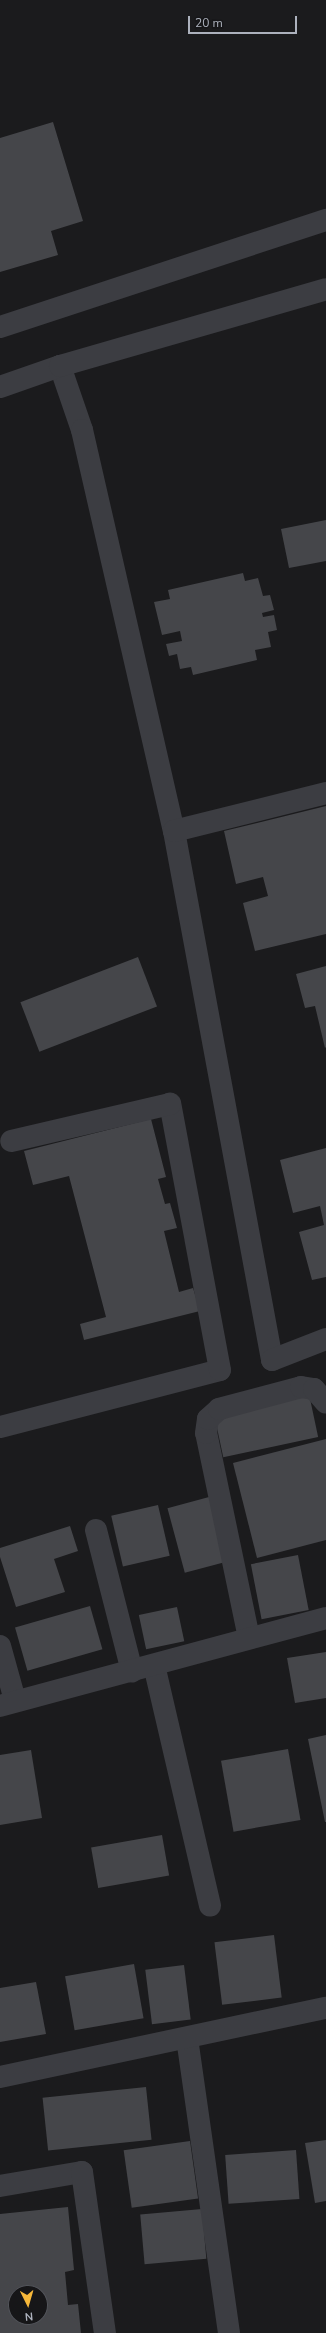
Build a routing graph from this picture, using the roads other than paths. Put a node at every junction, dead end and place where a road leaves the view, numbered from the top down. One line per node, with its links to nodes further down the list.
1 (326, 220): 3 (street)
2 (326, 289): 4 (street)
3 (0, 327)
4 (60, 366): 5 (street); 7 (street)
5 (0, 387)
6 (326, 793): 7 (street)
7 (174, 831): 9 (street)
8 (11, 1141): 11 (street)
9 (326, 1339)
10 (326, 1403): 14 (street)
11 (0, 1427)
12 (96, 1530): 17 (street)
13 (326, 1618): 14 (street)
14 (249, 1638): 16 (street)
15 (0, 1646): 18 (street)
16 (154, 1665): 17 (street); 19 (street)
17 (132, 1671): 18 (street)
18 (7, 1703)
19 (210, 1906)
20 (326, 2008): 21 (street)
21 (187, 2038): 22 (street); 25 (street)
22 (0, 2077)
23 (0, 2186): 24 (street)
24 (105, 2333)
25 (229, 2333)

